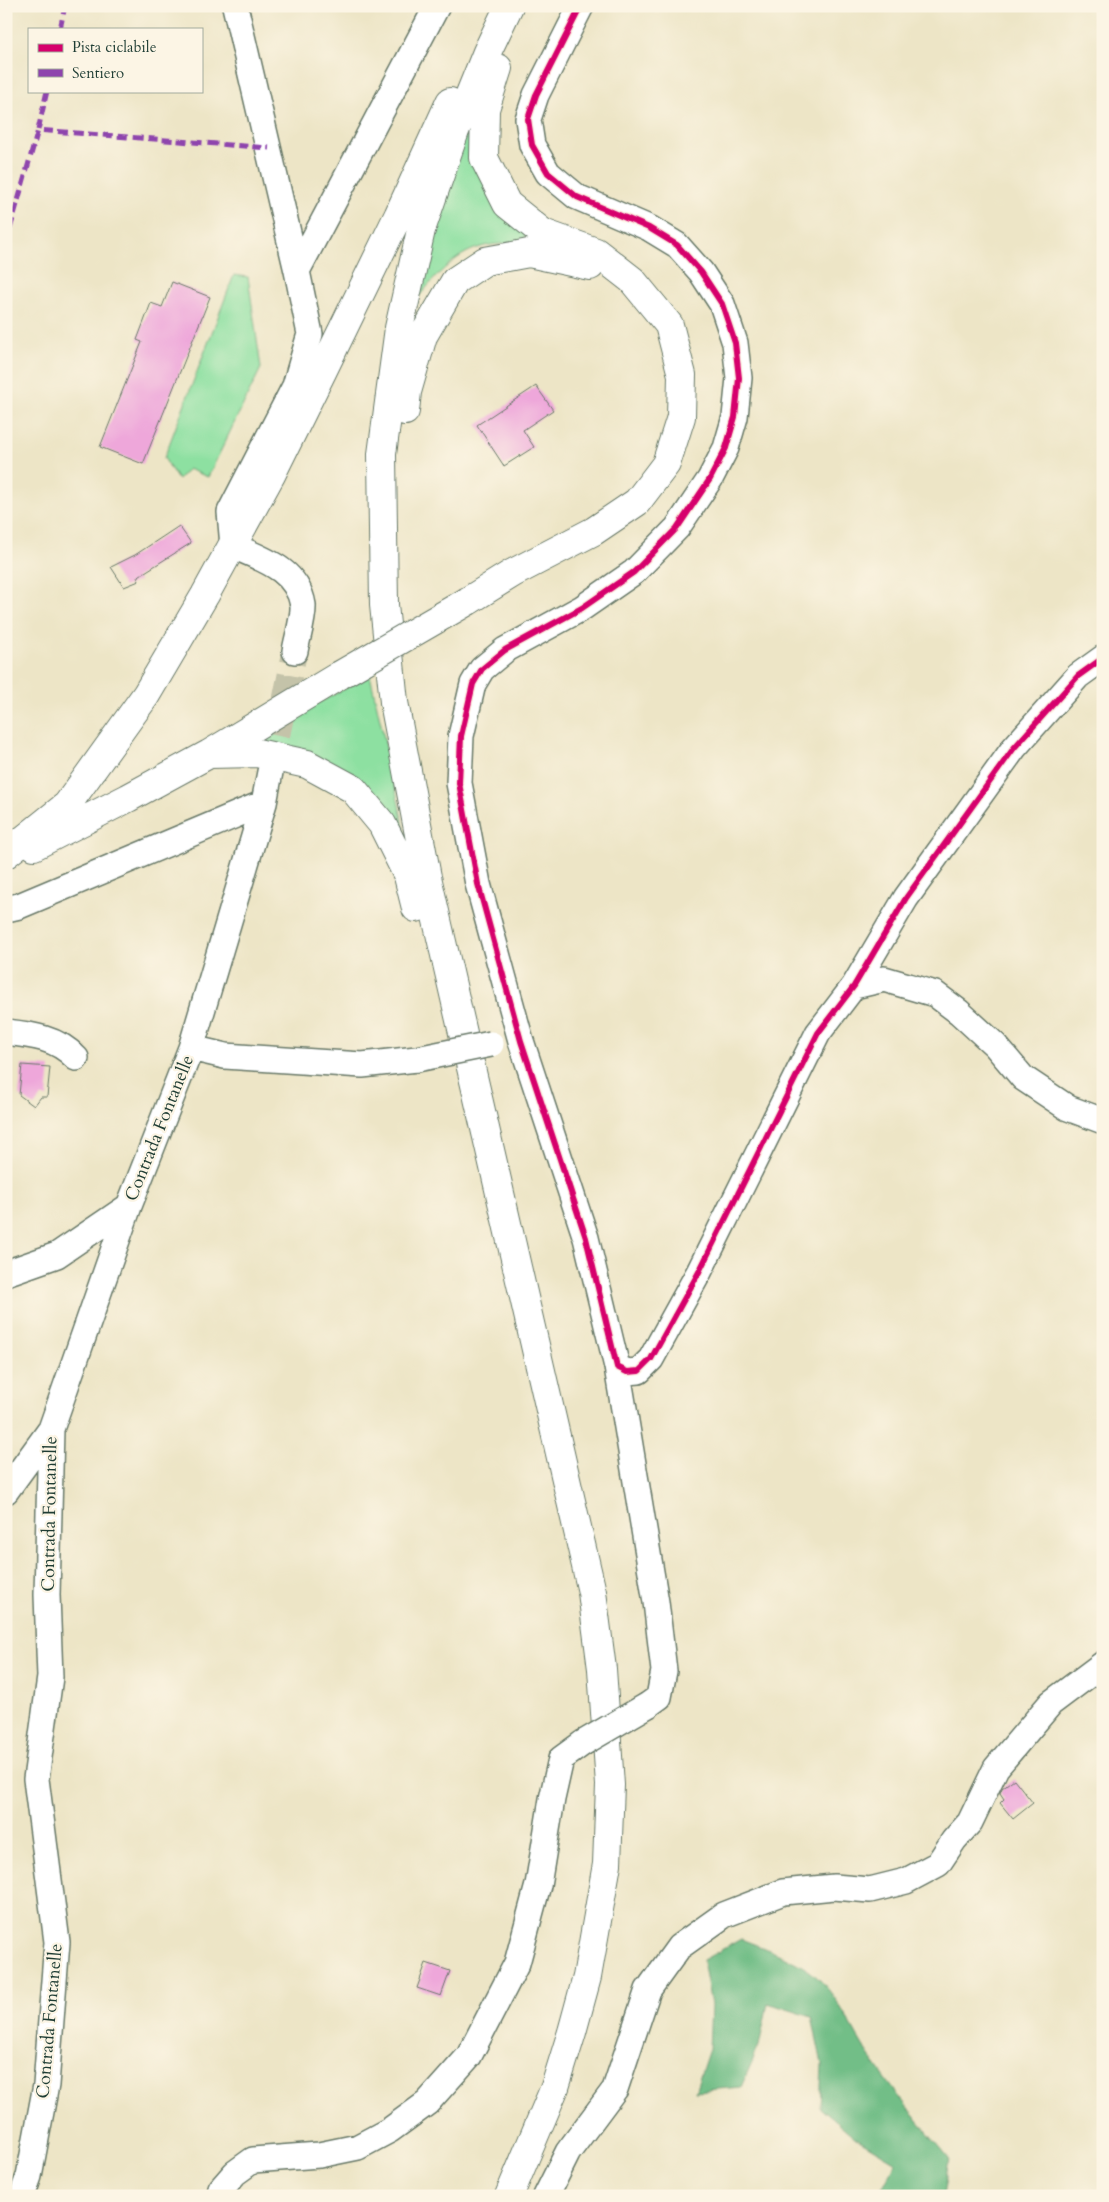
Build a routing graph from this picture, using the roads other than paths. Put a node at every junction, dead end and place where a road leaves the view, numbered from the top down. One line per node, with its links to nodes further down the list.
1 (235, 6): 7 (street)
2 (437, 6): 7 (street)
3 (496, 6): 10 (main road)
4 (509, 6): 9 (main road)
5 (528, 6): 8 (main road)
6 (581, 6): 21 (street)
7 (297, 271): 10 (street)
8 (632, 280): 9 (main road); 13 (main road, bridge)
9 (383, 544): 27 (main road)
10 (233, 546): 11 (street); 16 (main road)
11 (295, 651)
12 (1103, 658): 19 (street)
13 (209, 754): 17 (main road); 27 (main road)
14 (270, 772): 15 (street, Contrada Fontanelle)
15 (264, 803): 18 (street); 22 (street, Contrada Fontanelle)
16 (6, 854)
17 (6, 860)
18 (6, 909)
19 (854, 986): 24 (street); 28 (street)
20 (6, 1032): 23 (street)
21 (521, 1041): 22 (street, bridge); 28 (street)
22 (191, 1048): 25 (street, Contrada Fontanelle)
23 (76, 1058)
24 (1103, 1121)
25 (129, 1206): 26 (street); 29 (street, Contrada Fontanelle)
26 (6, 1274)
27 (534, 1344): 34 (main road)
28 (617, 1367): 33 (street, bridge)
29 (51, 1428): 30 (street); 32 (street, Contrada Fontanelle)
30 (6, 1491)
31 (1103, 1664): 35 (street)
32 (22, 2196)
33 (219, 2196)
34 (509, 2196)
35 (546, 2196)

